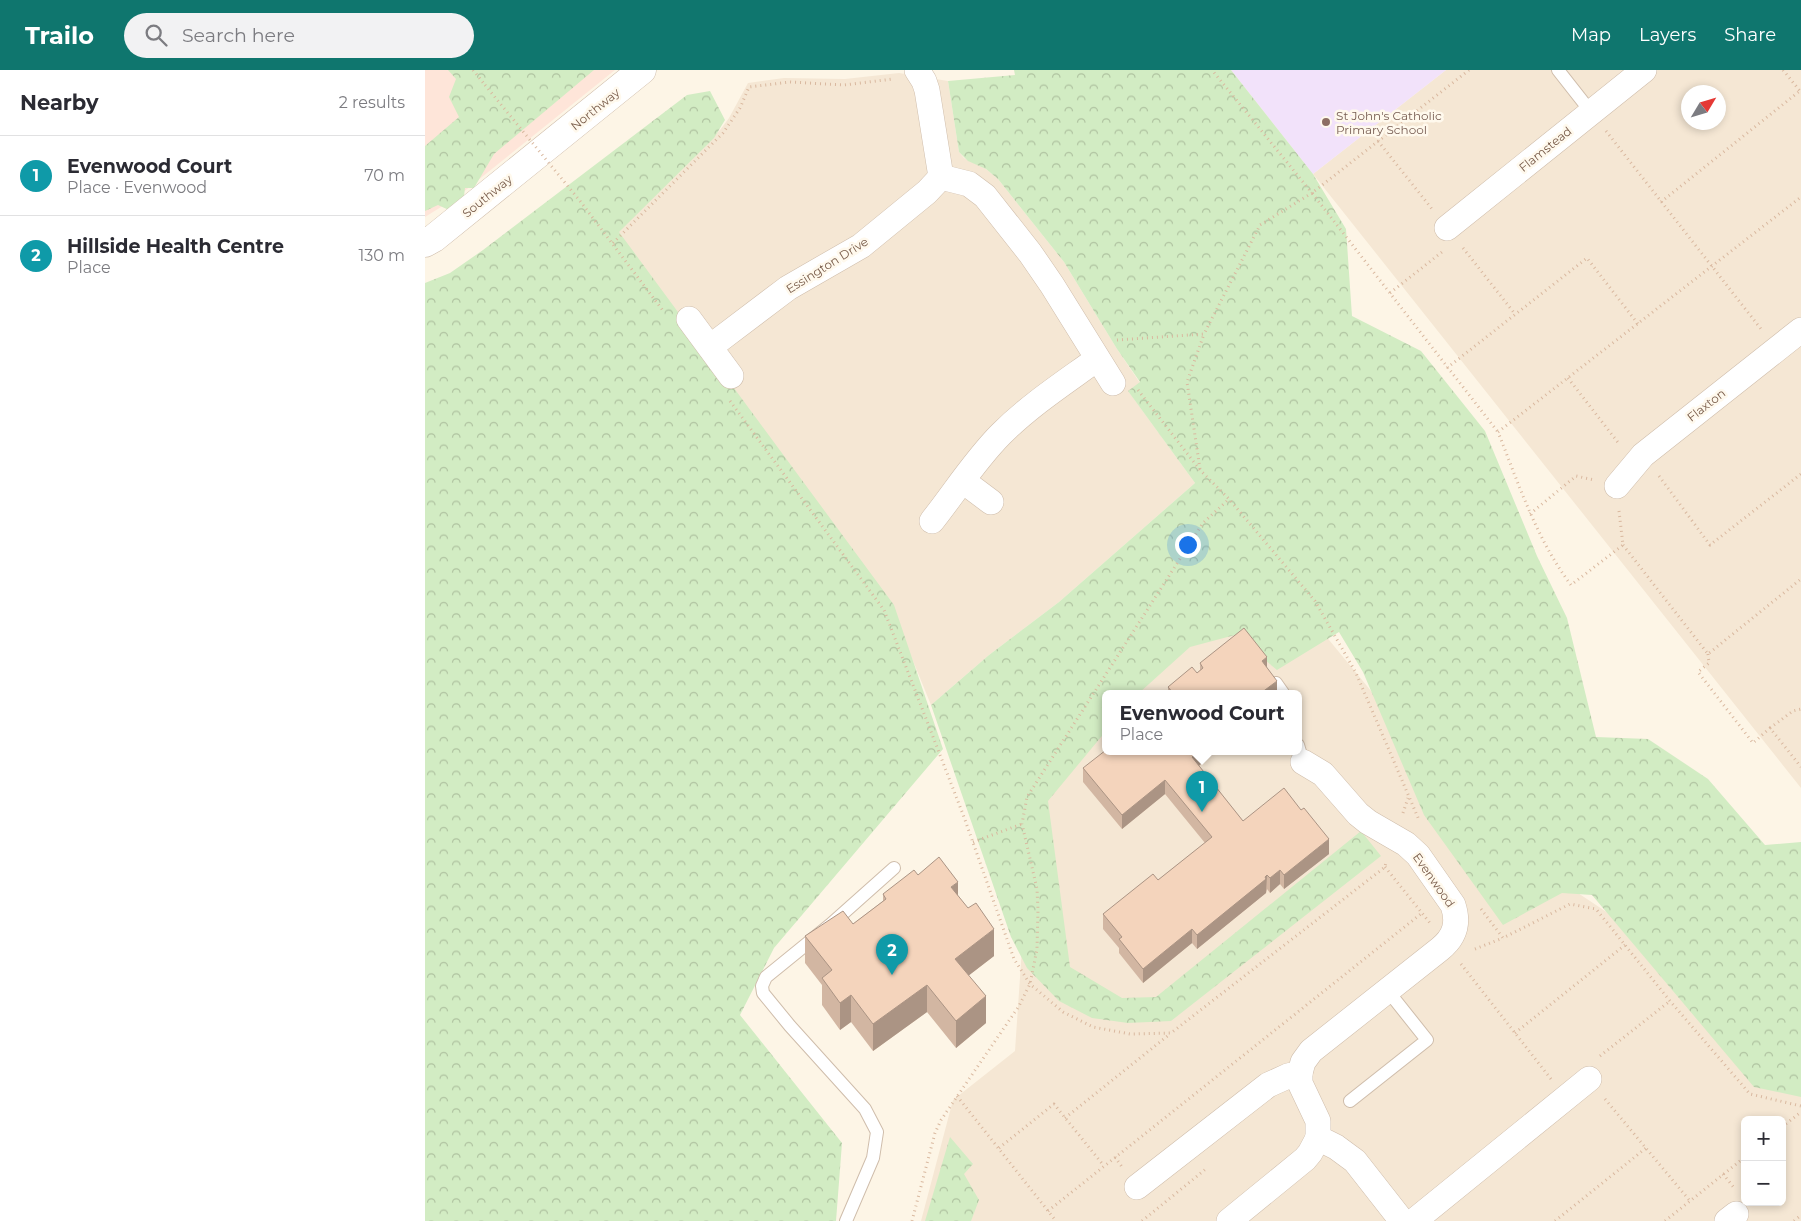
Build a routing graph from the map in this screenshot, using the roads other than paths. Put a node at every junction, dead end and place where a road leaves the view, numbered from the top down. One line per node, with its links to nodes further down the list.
1 (641, 70): 6 (street, Northway)
2 (1558, 70): 5 (lane)
3 (1643, 70): 5 (street, Flamstead)
4 (919, 73): 7 (street)
5 (1591, 112): 8 (street, Flamstead)
6 (548, 147): 9 (street, Southway)
7 (941, 178): 12 (street, Essington Drive); 13 (street)
8 (1452, 234)
9 (428, 240)
10 (678, 317): 12 (street)
11 (1801, 330): 17 (street, Flaxton)
12 (710, 347): 15 (street)
13 (1093, 353): 14 (street); 16 (street)
14 (1123, 383)
15 (729, 386)
16 (963, 481): 18 (street); 19 (street)
17 (1617, 486)
18 (991, 502)
19 (932, 521)
20 (1302, 755): 22 (street, Evenwood)
21 (893, 868): 28 (lane)
22 (1388, 990): 23 (street, Evenwood); 25 (lane)
23 (1300, 1073): 26 (street); 27 (street)
24 (1589, 1079): 31 (street)
25 (1350, 1101)
26 (1318, 1138): 29 (street); 30 (street)
27 (1137, 1187)
28 (846, 1221)
29 (1229, 1221)
30 (1402, 1221)
31 (1414, 1221)

